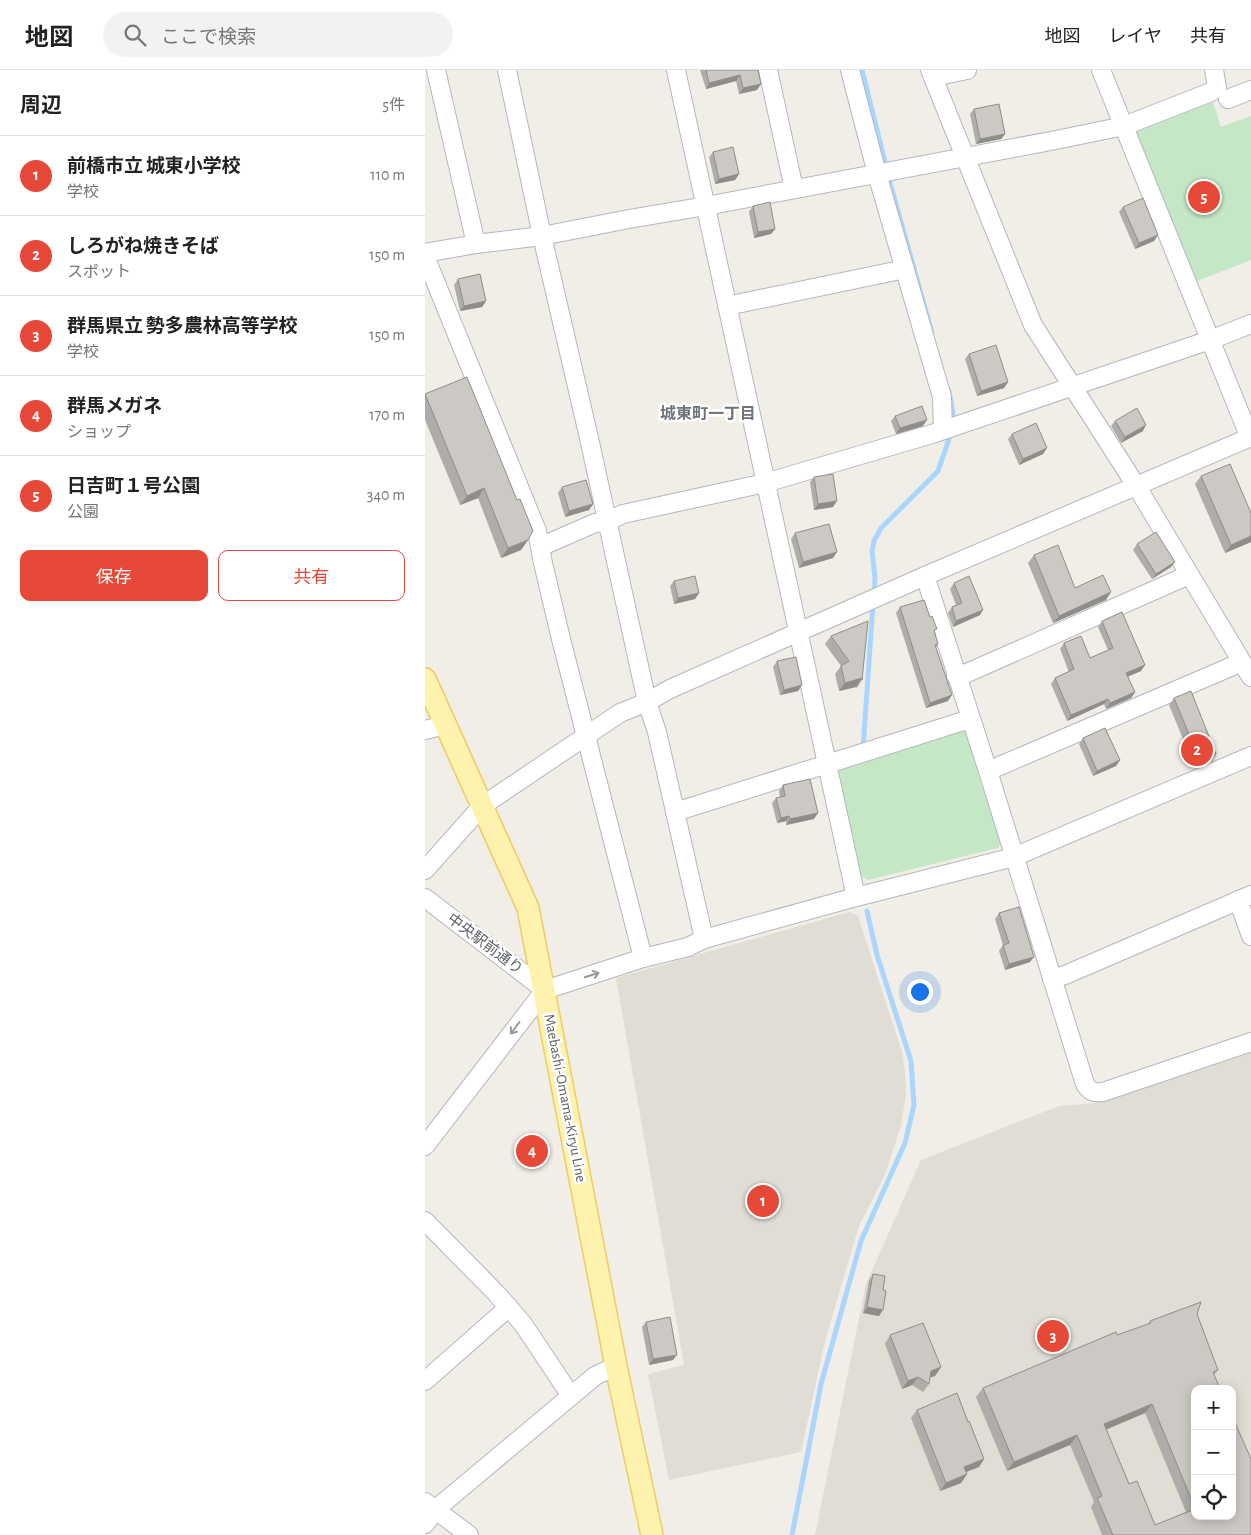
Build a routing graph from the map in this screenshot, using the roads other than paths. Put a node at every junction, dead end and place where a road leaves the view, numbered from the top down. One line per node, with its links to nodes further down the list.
1 (436, 70): 18 (street)
2 (507, 70): 17 (street)
3 (676, 70): 16 (street)
4 (768, 70): 15 (street)
5 (850, 70): 14 (street)
6 (967, 70): 9 (street)
7 (1101, 70): 12 (street)
8 (1214, 70): 12 (street)
9 (932, 74): 13 (street)
10 (1251, 90): 11 (street)
11 (1228, 99)
12 (1124, 126): 13 (street); 24 (street)
13 (965, 157): 14 (street); 25 (street)
14 (886, 172): 15 (street); 21 (street)
15 (794, 189): 16 (street)
16 (706, 206): 17 (street); 22 (street)
17 (541, 236): 18 (street); 30 (street)
18 (476, 244): 19 (street)
19 (425, 253)
20 (425, 260): 31 (street)
21 (905, 269): 22 (street); 26 (street)
22 (727, 306): 28 (street)
23 (1251, 324): 24 (street)
24 (1210, 340): 25 (street); 27 (street)
25 (1072, 387): 26 (street); 29 (street)
26 (944, 430): 28 (street)
27 (1250, 437): 29 (street)
28 (765, 483): 30 (street); 34 (street)
29 (1137, 487): 32 (street); 33 (street)
30 (606, 522): 31 (street); 38 (street)
31 (540, 547): 41 (street)
32 (1189, 574): 35 (street); 36 (street)
33 (925, 576): 34 (street); 36 (street)
34 (798, 633): 38 (street); 43 (street)
35 (1247, 669): 44 (street)
36 (956, 676): 39 (street)
37 (425, 679): 40 (main road, Maebashi-Omama-Kiryu Line)
38 (647, 702): 41 (street); 46 (street)
39 (970, 719): 43 (street); 44 (street)
40 (435, 727): 45 (main road, Maebashi-Omama-Kiryu Line)
41 (586, 736): 45 (street); 54 (street)
42 (1251, 756): 47 (street)
43 (827, 764): 46 (street); 49 (street)
44 (987, 771): 47 (street)
45 (482, 806): 48 (street); 56 (main road, Maebashi-Omama-Kiryu Line)
46 (675, 812): 53 (street)
47 (1014, 857): 49 (street); 55 (street)
48 (425, 870)
49 (856, 897): 53 (street)
50 (425, 898): 56 (street, 中央駅前通り)
51 (1245, 898): 52 (street); 55 (street)
52 (1251, 936)
53 (704, 939): 54 (street)
54 (643, 958): 56 (street, one-way to 54)
55 (1052, 979): 57 (street)
56 (545, 990): 58 (street, one-way to 58); 61 (main road, Maebashi-Omama-Kiryu Line)
57 (1251, 1042)
58 (425, 1146)
59 (425, 1221): 60 (street)
60 (509, 1308): 62 (street); 63 (street)
61 (617, 1371): 63 (street); 67 (main road, Maebashi-Omama-Kiryu Line)
62 (425, 1381)
63 (571, 1396): 64 (street)
64 (430, 1505): 65 (street); 66 (street)
65 (425, 1524)
66 (469, 1535)
67 (652, 1535)

